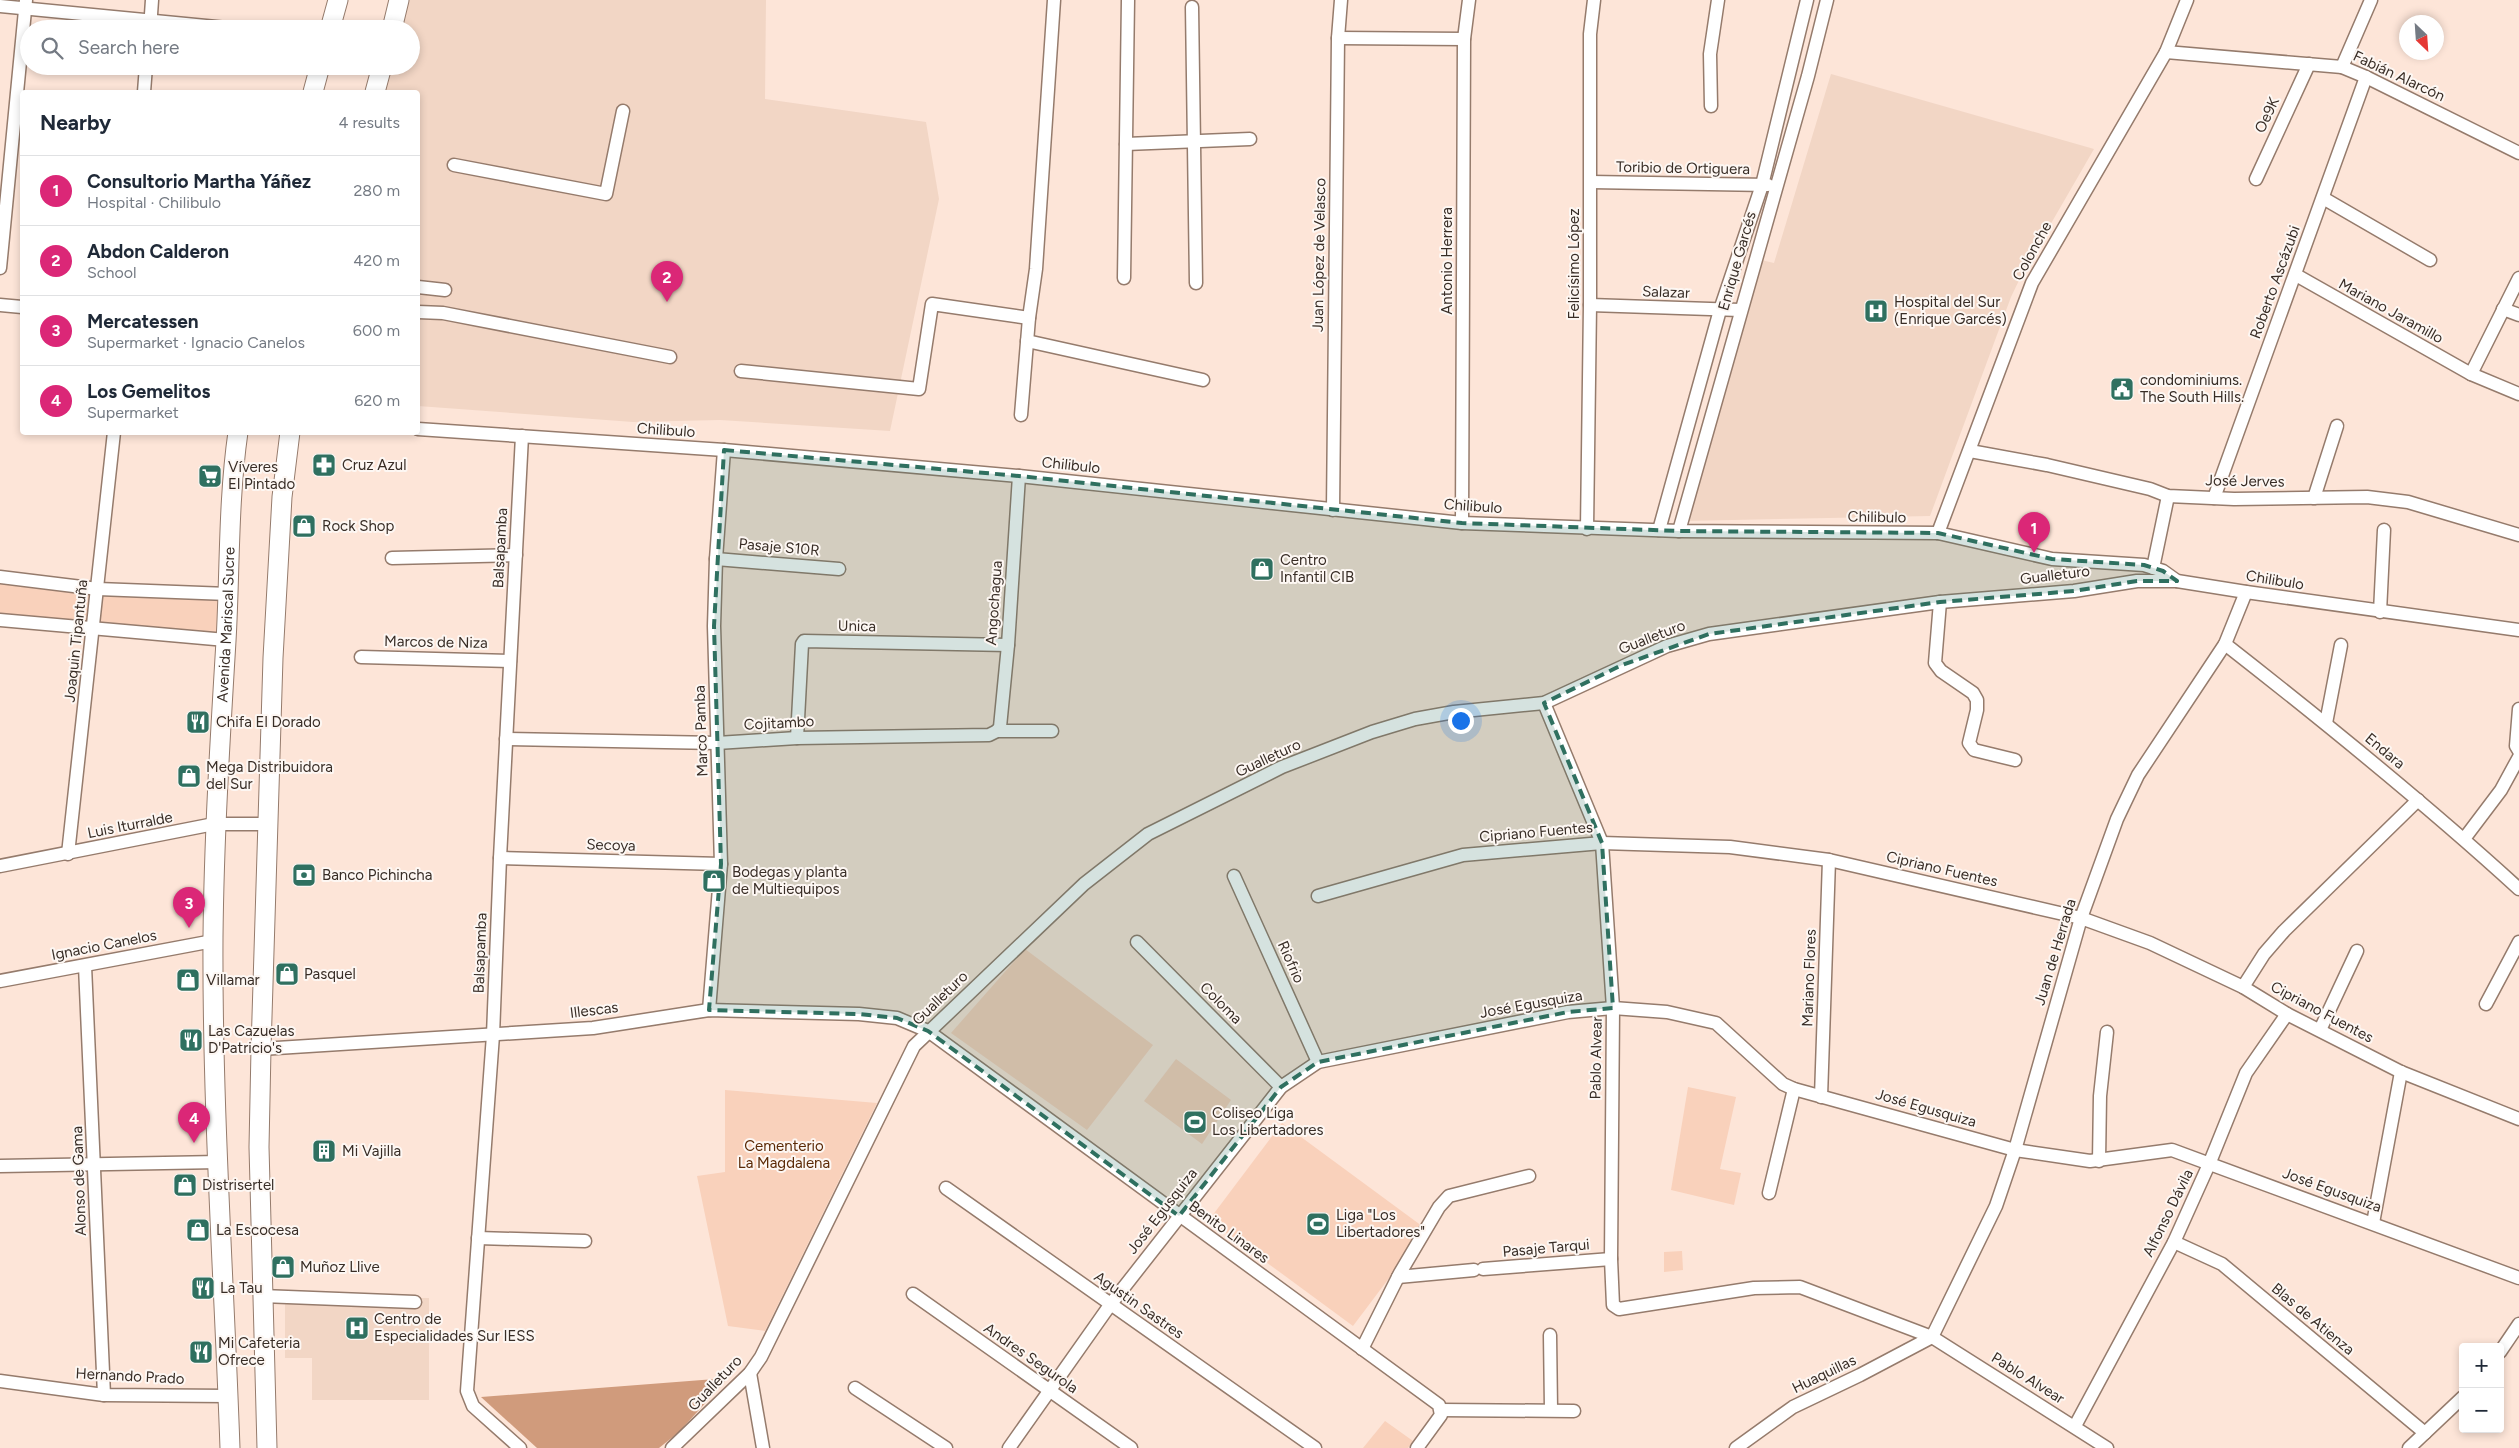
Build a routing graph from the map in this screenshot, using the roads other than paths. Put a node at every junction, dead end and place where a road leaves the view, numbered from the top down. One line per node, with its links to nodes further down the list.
1 (152, 0): 19 (street)
2 (338, 0): 20 (main road)
3 (399, 0): 21 (main road)
4 (1054, 0): 62 (street)
5 (1128, 0): 38 (street)
6 (1341, 0): 22 (street, Juan López de Velasco)
7 (1468, 0): 23 (street, Antonio Herrera)
8 (1594, 0): 42 (street, Felicísimo López)
9 (1718, 0): 35 (street)
10 (1807, 0): 43 (street, Enrique Garcés)
11 (1827, 0): 44 (street, Enrique Garcés)
12 (2187, 0): 24 (street, Colonche)
13 (2371, 0): 27 (street)
14 (26, 4): 15 (street); 17 (street); 18 (street)
15 (0, 6)
16 (1192, 7): 51 (street)
17 (24, 20)
18 (120, 20)
19 (150, 20)
20 (332, 20)
21 (394, 20)
22 (1338, 38): 23 (street); 82 (street, Juan López de Velasco)
23 (1464, 39): 83 (street, Antonio Herrera)
24 (2166, 52): 25 (street, Fabián Alarcón); 77 (street, Colonche)
25 (2309, 64): 27 (street, Fabián Alarcón); 41 (street, Oe9K)
26 (20, 65): 47 (street)
27 (2342, 67): 31 (street, Fabián Alarcón)
28 (145, 75): 32 (street)
29 (318, 75): 33 (main road)
30 (380, 75): 34 (main road)
31 (2366, 76): 39 (street, Fabián Alarcón); 45 (street, Roberto Ascázubi)
32 (144, 90)
33 (314, 90)
34 (376, 90)
35 (1710, 106)
36 (623, 111): 40 (street)
37 (1250, 139): 38 (street)
38 (1126, 144): 49 (street)
39 (2519, 153)
40 (454, 165)
41 (2256, 179)
42 (1591, 182): 43 (street, Toribio de Ortiguera); 55 (street, Felicísimo López)
43 (1762, 186): 44 (street, Toribio de Ortiguera); 58 (street, Enrique Garcés)
44 (1775, 186): 59 (street, Enrique Garcés)
45 (2323, 198): 46 (street); 48 (street, Roberto Ascázubi)
46 (2430, 260)
47 (0, 268)
48 (2296, 275): 66 (street, Mariano Jaramillo); 80 (street, Roberto Ascázubi)
49 (1124, 278)
50 (2519, 278): 57 (street)
51 (1196, 284)
52 (420, 287): 53 (street)
53 (445, 290)
54 (0, 304): 56 (street)
55 (1590, 305): 58 (street, Salazar); 84 (street, Felicísimo López)
56 (20, 307)
57 (2503, 309): 61 (street); 66 (street)
58 (1720, 310): 59 (street, Salazar); 85 (street, Enrique Garcés)
59 (1740, 310): 87 (street, Enrique Garcés)
60 (420, 312): 64 (street)
61 (2519, 315)
62 (1029, 318): 63 (street); 65 (street)
63 (1028, 341): 67 (street); 69 (street)
64 (670, 357)
65 (741, 371)
66 (2471, 374): 68 (street, Mariano Jaramillo)
67 (1202, 380)
68 (2519, 394)
69 (1021, 415)
70 (2337, 426): 81 (street)
71 (420, 429): 75 (street, Chilibulo)
72 (114, 435): 97 (street, Joaquin Tipantuña)
73 (238, 435): 99 (main road, Avenida Mariscal Sucre)
74 (290, 435): 124 (main road)
75 (522, 436): 76 (street, Chilibulo); 90 (street, Balsapamba)
76 (724, 450): 78 (street, Chilibulo); 92 (street, Marco Pamba)
77 (1970, 451): 79 (street, José Jerves); 88 (street, Colonche)
78 (1018, 476): 82 (street, Chilibulo); 106 (street, Angochagua)
79 (2168, 496): 80 (street, José Jerves); 93 (street)
80 (2214, 498): 81 (street, José Jerves)
81 (2314, 498): 89 (street, José Jerves)
82 (1333, 510): 83 (street, Chilibulo)
83 (1462, 523): 84 (street, Chilibulo)
84 (1587, 529): 85 (street, Chilibulo)
85 (1659, 530): 87 (street, Chilibulo)
86 (2384, 530): 101 (street)
87 (1679, 531): 88 (street, Chilibulo)
88 (1938, 533): 93 (street, Chilibulo)
89 (2519, 535)
90 (516, 555): 91 (street); 110 (street, Balsapamba)
91 (392, 558)
92 (716, 559): 94 (street, Pasaje S10R); 118 (street, Marco Pamba)
93 (2153, 568): 96 (street, Chilibulo)
94 (839, 569)
95 (0, 577): 97 (street)
96 (2177, 581): 98 (street, Chilibulo); 100 (street, Gualleturo)
97 (98, 589): 99 (street); 103 (street, Joaquin Tipantuña)
98 (2246, 592): 101 (street, Chilibulo); 107 (street, Juan de Herrada)
99 (228, 594): 105 (main road, Avenida Mariscal Sucre)
100 (1940, 602): 111 (street, Gualleturo); 121 (street)
101 (2380, 612): 104 (street, Chilibulo)
102 (0, 620): 103 (street)
103 (94, 628): 105 (street); 127 (street, Joaquin Tipantuña)
104 (2519, 630)
105 (226, 640): 123 (main road, Avenida Mariscal Sucre)
106 (1008, 644): 114 (street, Angochagua); 116 (street, Unica)
107 (2225, 644): 113 (street, Endara); 135 (street, Juan de Herrada)
108 (2341, 645): 113 (street)
109 (361, 657): 110 (street, Marcos de Niza)
110 (510, 661): 117 (street, Balsapamba)
111 (1544, 703): 126 (street, Pablo Alvear); 148 (street, Gualleturo)
112 (2519, 709): 119 (street)
113 (2326, 723): 122 (street, Endara)
114 (997, 731): 115 (street, Cojitambo); 116 (street, Cojitambo)
115 (1052, 731)
116 (797, 738): 118 (street, Cojitambo)
117 (506, 740): 118 (street, Cojitambo); 128 (street, Balsapamba)
118 (718, 743): 130 (street, Marco Pamba)
119 (2519, 751)
120 (2519, 756): 125 (street)
121 (2015, 760)
122 (2418, 800): 125 (street, Endara); 142 (street)
123 (214, 824): 124 (street, Luis Iturralde); 127 (street, Luis Iturralde); 136 (main road, Avenida Mariscal Sucre)
124 (266, 824): 151 (main road)
125 (2464, 839): 133 (street, Endara)
126 (1602, 843): 129 (street, Cipriano Fuentes); 134 (street, Cipriano Fuentes); 144 (street, Pablo Alvear)
127 (68, 854): 131 (street, Luis Iturralde)
128 (500, 858): 130 (street, Secoya); 150 (street, Balsapamba)
129 (1829, 860): 135 (street, Cipriano Fuentes); 156 (street, Mariano Flores)
130 (721, 864): 145 (street, Marco Pamba)
131 (0, 866)
132 (1234, 876): 152 (street, Riofrio)
133 (2519, 890)
134 (1318, 896)
135 (2081, 918): 142 (street, Cipriano Fuentes); 158 (street, Juan de Herrada)
136 (213, 941): 140 (street, Ignacio Canelos); 160 (main road, Avenida Mariscal Sucre)
137 (1138, 942): 154 (street, Coloma)
138 (2519, 942): 143 (street)
139 (2357, 951): 147 (street)
140 (85, 966): 141 (street, Ignacio Canelos); 162 (street, Alonso de Gama)
141 (0, 981)
142 (2243, 987): 146 (street, Cipriano Fuentes)
143 (2486, 1004)
144 (1613, 1008): 152 (street, José Egusquiza); 155 (street, José Egusquiza); 172 (street, Pablo Alvear)
145 (709, 1010): 148 (street, Illescas); 150 (street, Illescas)
146 (2287, 1014): 147 (street, Cipriano Fuentes); 161 (street, Alfonso Dávila)
147 (2320, 1030): 153 (street, Cipriano Fuentes)
148 (928, 1031): 167 (street, Benito Linares); 184 (street, Gualleturo)
149 (2107, 1032): 159 (street)
150 (493, 1035): 151 (street, Illescas); 169 (street, Balsapamba)
151 (260, 1049): 176 (main road)
152 (1318, 1062): 154 (street, José Egusquiza)
153 (2401, 1072): 157 (street, Cipriano Fuentes); 168 (street)
154 (1281, 1087): 167 (street, José Egusquiza)
155 (1794, 1090): 156 (street, José Egusquiza); 166 (street)
156 (1821, 1097): 158 (street, José Egusquiza)
157 (2519, 1119)
158 (2015, 1150): 159 (street, José Egusquiza); 181 (street, Juan de Herrada)
159 (2099, 1161): 161 (street, José Egusquiza)
160 (219, 1162): 162 (street); 189 (main road, Avenida Mariscal Sucre)
161 (2210, 1162): 168 (street, José Egusquiza); 171 (street, Alfonso Dávila)
162 (95, 1165): 163 (street); 188 (street, Alonso de Gama)
163 (0, 1166)
164 (1529, 1176): 173 (street)
165 (946, 1188): 178 (street, Agustin Sastres)
166 (1770, 1193)
167 (1179, 1216): 178 (street, José Egusquiza); 183 (street, Benito Linares)
168 (2373, 1223): 174 (street, José Egusquiza)
169 (478, 1238): 170 (street); 198 (street, Balsapamba)
170 (586, 1241)
171 (2174, 1242): 194 (street, Alfonso Dávila); 195 (street, Blas de Atienza)
172 (1611, 1259): 173 (street, Pasaje Tarqui); 181 (street, Pablo Alvear)
173 (1398, 1278): 183 (street)
174 (2519, 1278)
175 (913, 1294): 187 (street, Andres Segurola)
176 (262, 1296): 177 (street); 197 (main road)
177 (415, 1302)
178 (1110, 1305): 187 (street, José Egusquiza); 204 (street, Agustin Sastres)
179 (2519, 1324): 182 (street)
180 (1550, 1336): 192 (street)
181 (1932, 1337): 194 (street, Pablo Alvear); 206 (street, Huaquillas)
182 (2504, 1346)
183 (1362, 1349): 191 (street, Benito Linares)
184 (750, 1373): 199 (street, Gualleturo); 200 (street)
185 (0, 1381): 188 (street, Hernando Prado)
186 (855, 1388): 201 (street)
187 (1050, 1391): 202 (street, José Egusquiza); 203 (street, Andres Segurola)
188 (104, 1395): 189 (street, Hernando Prado)
189 (228, 1396): 196 (main road, Avenida Mariscal Sucre)
190 (2459, 1401): 195 (street)
191 (1440, 1407): 192 (street); 205 (street)
192 (1551, 1409): 193 (street)
193 (1574, 1412)
194 (2075, 1426): 207 (street, Pablo Alvear)
195 (2425, 1433): 208 (street)
196 (230, 1448)
197 (267, 1448)
198 (520, 1448)
199 (672, 1448)
200 (763, 1448)
201 (946, 1448)
202 (1009, 1448)
203 (1131, 1448)
204 (1315, 1448)
205 (1417, 1448)
206 (1736, 1448)
207 (2107, 1448)
208 (2409, 1448)

